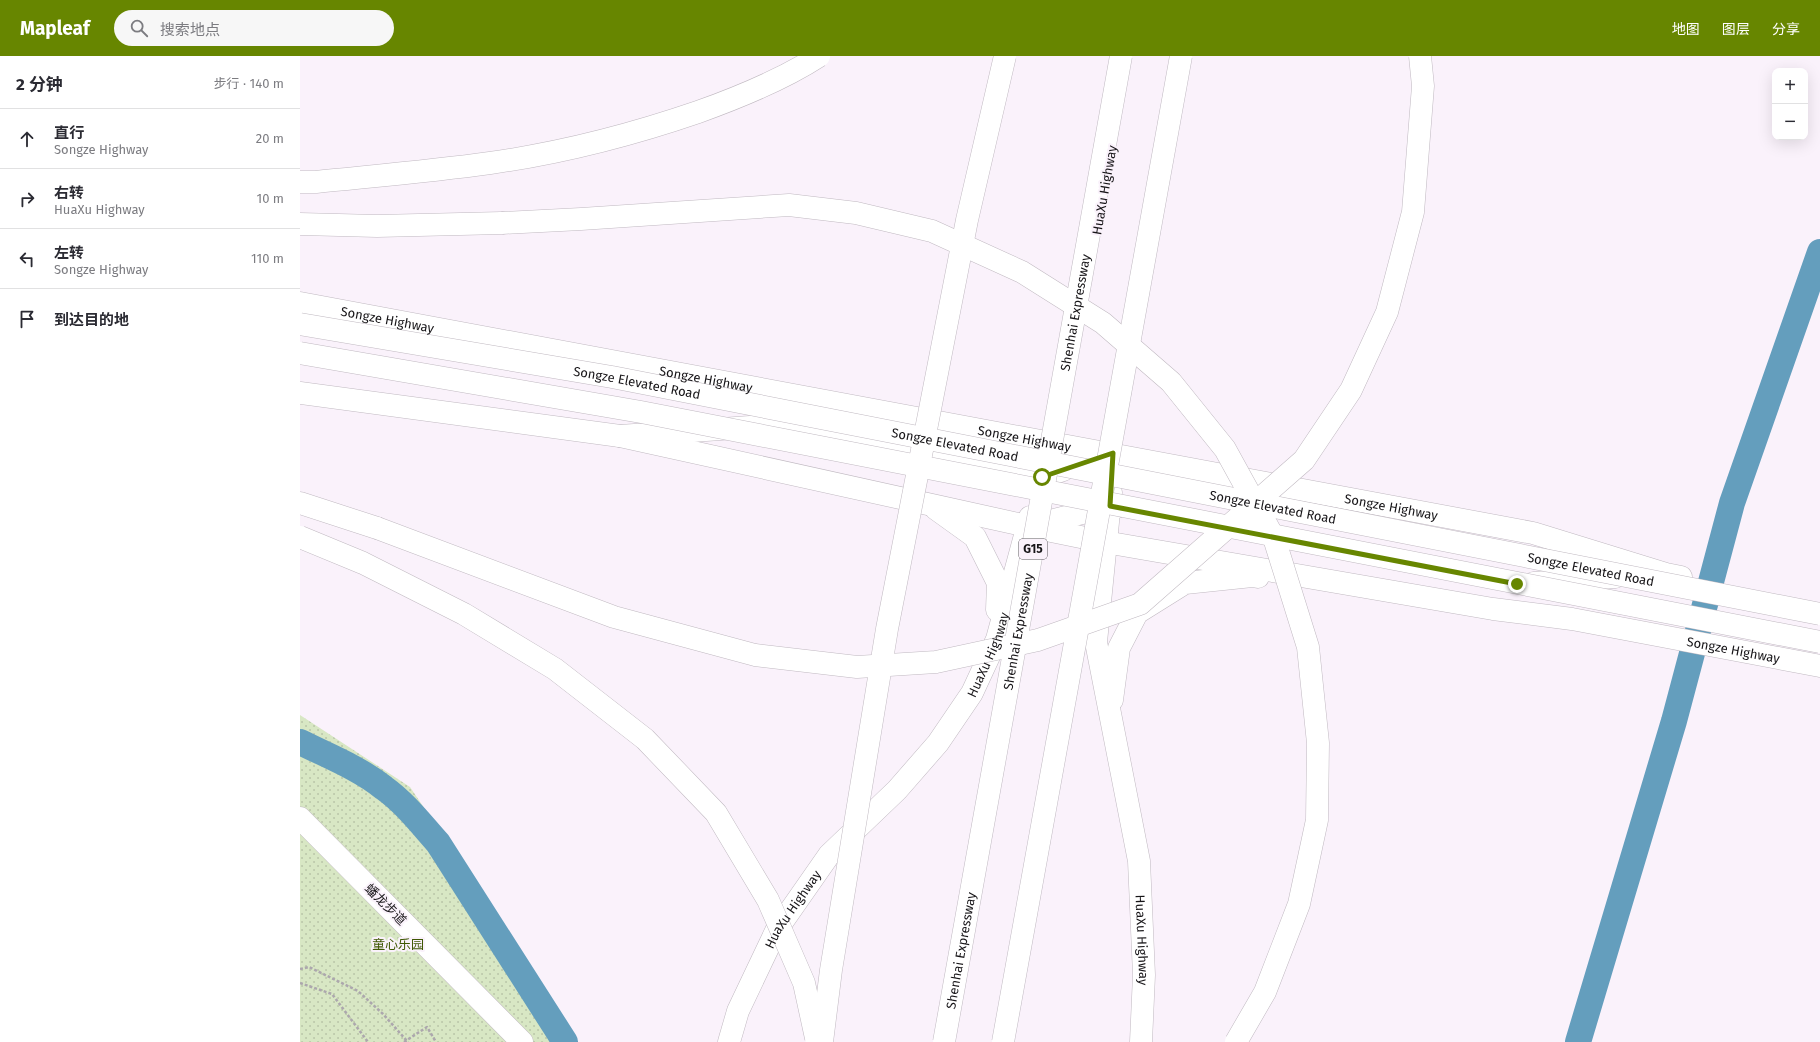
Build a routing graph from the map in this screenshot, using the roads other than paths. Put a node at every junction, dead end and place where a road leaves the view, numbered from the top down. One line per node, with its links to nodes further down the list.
1 (819, 56): 8 (main road, bridge)
2 (1005, 56): 36 (main road, bridge)
3 (1122, 56): 37 (main road, Shenhai Expressway / G15, bridge)
4 (1128, 56): 15 (main road, HuaXu Highway)
5 (1174, 56): 16 (main road, HuaXu Highway)
6 (1181, 56): 38 (main road, bridge)
7 (1420, 56): 18 (main road, bridge)
8 (300, 182)
9 (300, 224): 40 (main road, bridge)
10 (300, 303): 15 (main road, Songze Highway)
11 (300, 324): 27 (main road, Songze Elevated Road, bridge)
12 (300, 354): 29 (main road, bridge)
13 (300, 393): 14 (main road, Songze Highway)
14 (620, 436): 17 (main road, Songze Highway); 19 (main road)
15 (1051, 442): 16 (main road, Songze Highway); 17 (main road, HuaXu Highway)
16 (1113, 453): 17 (main road, Songze Highway); 20 (main road, HuaXu Highway); 24 (main road, Songze Highway)
17 (1042, 477): 21 (main road, HuaXu Highway)
18 (300, 503)
19 (930, 504): 21 (main road); 28 (main road)
20 (1110, 506): 21 (main road, Songze Highway); 23 (main road, HuaXu Highway); 24 (main road, Songze Highway)
21 (1027, 526): 23 (main road); 28 (main road, HuaXu Highway)
22 (300, 537): 35 (main road, bridge)
23 (1105, 542): 26 (main road); 31 (main road, HuaXu Highway)
24 (1666, 574): 25 (main road, Songze Highway)
25 (1820, 604)
26 (1493, 609): 30 (main road, Songze Highway); 31 (main road)
27 (1820, 614)
28 (996, 639): 34 (main road, HuaXu Highway)
29 (1820, 642)
30 (1820, 666)
31 (1110, 719): 39 (main road, HuaXu Highway)
32 (300, 818): 33 (main road, 蟠龙步道)
33 (522, 1042)
34 (729, 1042)
35 (817, 1042)
36 (822, 1042)
37 (944, 1042)
38 (1003, 1042)
39 (1141, 1042)
40 (1236, 1042)

